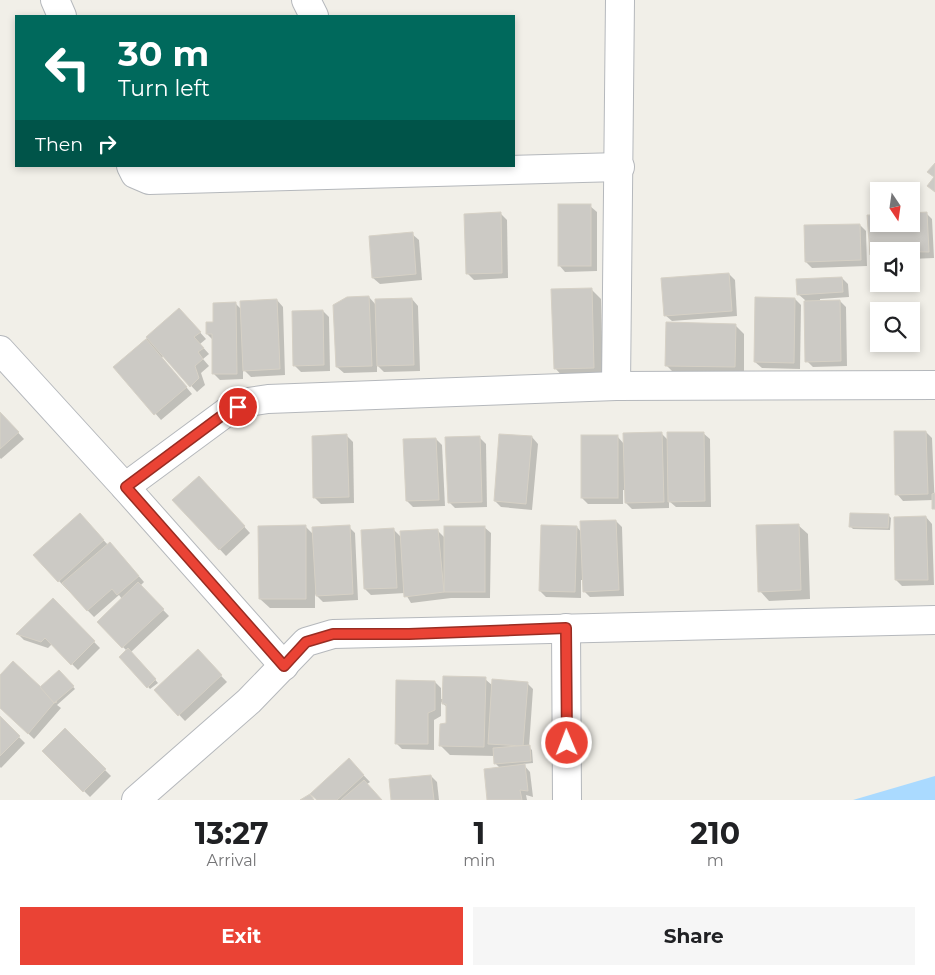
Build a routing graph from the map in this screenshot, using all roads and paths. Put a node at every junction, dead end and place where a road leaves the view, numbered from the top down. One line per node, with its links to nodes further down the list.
1 (55, 0): 4 (street)
2 (306, 0): 5 (street)
3 (620, 0): 7 (street)
4 (62, 15)
5 (314, 15)
6 (132, 167): 8 (street)
7 (620, 167): 8 (street); 11 (street)
8 (340, 170)
9 (0, 350): 12 (street)
10 (935, 385): 11 (street)
11 (616, 386): 12 (street)
12 (126, 487): 15 (street)
13 (935, 620): 14 (street)
14 (566, 628): 15 (street); 17 (street)
15 (284, 666): 16 (street)
16 (136, 800)
17 (567, 800)

